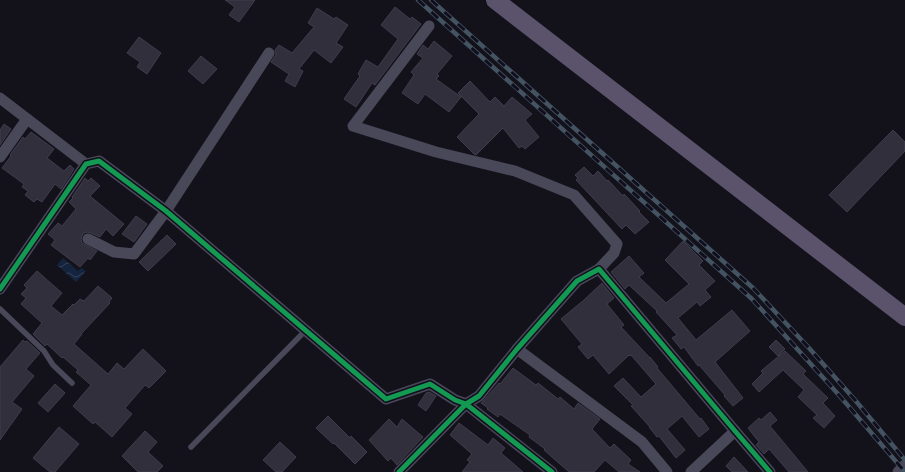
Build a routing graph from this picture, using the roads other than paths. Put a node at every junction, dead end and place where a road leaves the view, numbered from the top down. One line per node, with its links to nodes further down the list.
1 (495, 0): 13 (main road)
2 (429, 26): 10 (street)
3 (269, 52): 8 (street)
4 (0, 98): 5 (street)
5 (27, 119): 6 (street); 7 (street)
6 (0, 157)
7 (86, 164): 8 (street); 11 (street)
8 (166, 211): 9 (street); 14 (street)
9 (88, 239)
10 (599, 269): 15 (street); 18 (street)
11 (0, 289)
12 (0, 309): 16 (lane)
13 (905, 317)
14 (306, 330): 17 (street); 19 (lane)
15 (517, 349): 17 (street); 23 (street)
16 (72, 383)
17 (466, 404): 21 (street); 22 (street)
18 (735, 431): 24 (street); 25 (street)
19 (192, 446)
20 (905, 465): 26 (street)
21 (399, 472)
22 (552, 472)
23 (667, 472)
24 (691, 472)
25 (770, 472)
26 (898, 472)

